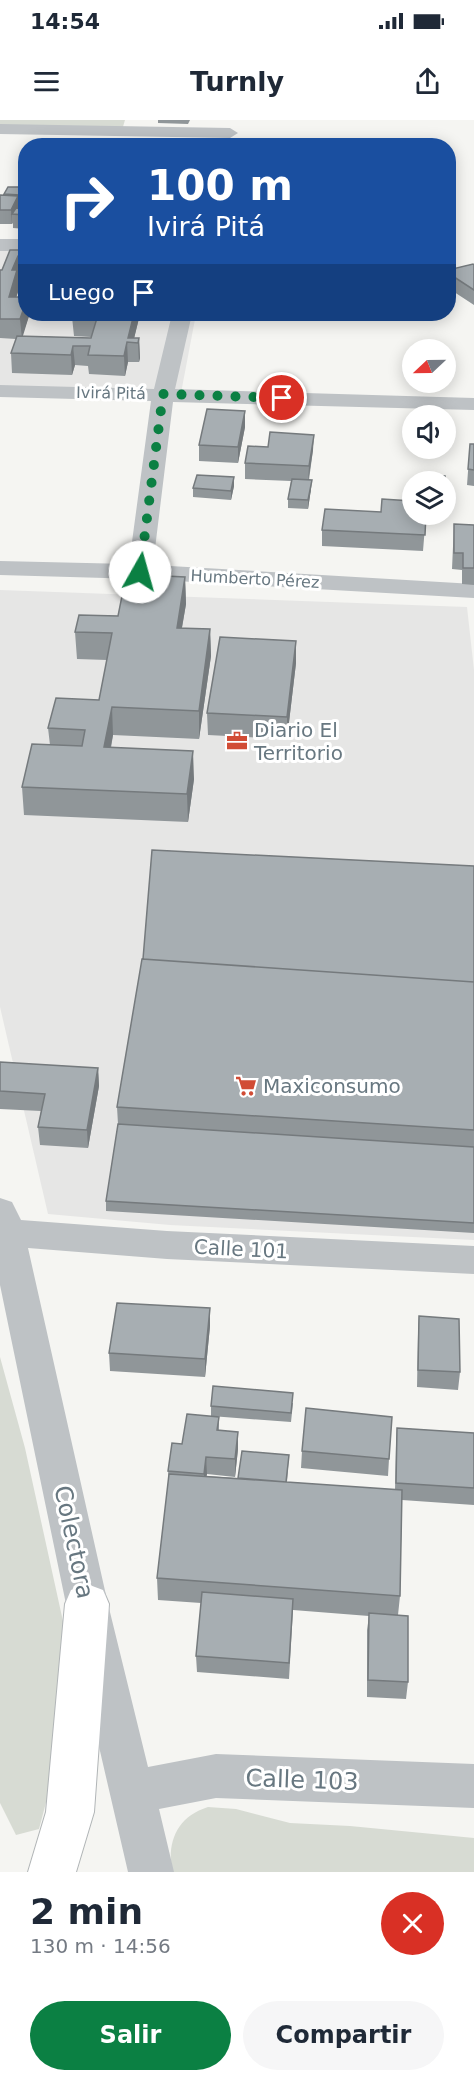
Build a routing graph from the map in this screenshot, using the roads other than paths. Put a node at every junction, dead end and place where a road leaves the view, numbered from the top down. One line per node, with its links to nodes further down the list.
1 (0, 129): 2 (street)
2 (230, 133)
3 (0, 245): 4 (street)
4 (18, 245)
5 (180, 321): 7 (street)
6 (0, 391): 7 (street, Ivirá Pitá)
7 (163, 394): 8 (street, Ivirá Pitá); 10 (street)
8 (474, 404)
9 (0, 568): 10 (street, Humberto Pérez)
10 (140, 572): 11 (street, Humberto Pérez)
11 (474, 591)
12 (4, 1222): 13 (street, Calle 101); 14 (street, Colectora)
13 (474, 1260)
14 (87, 1604): 16 (street, Colectora); 17 (highway)
15 (474, 1786): 16 (street, Calle 103)
16 (132, 1792): 18 (street, Colectora)
17 (52, 1872)
18 (151, 1872)

